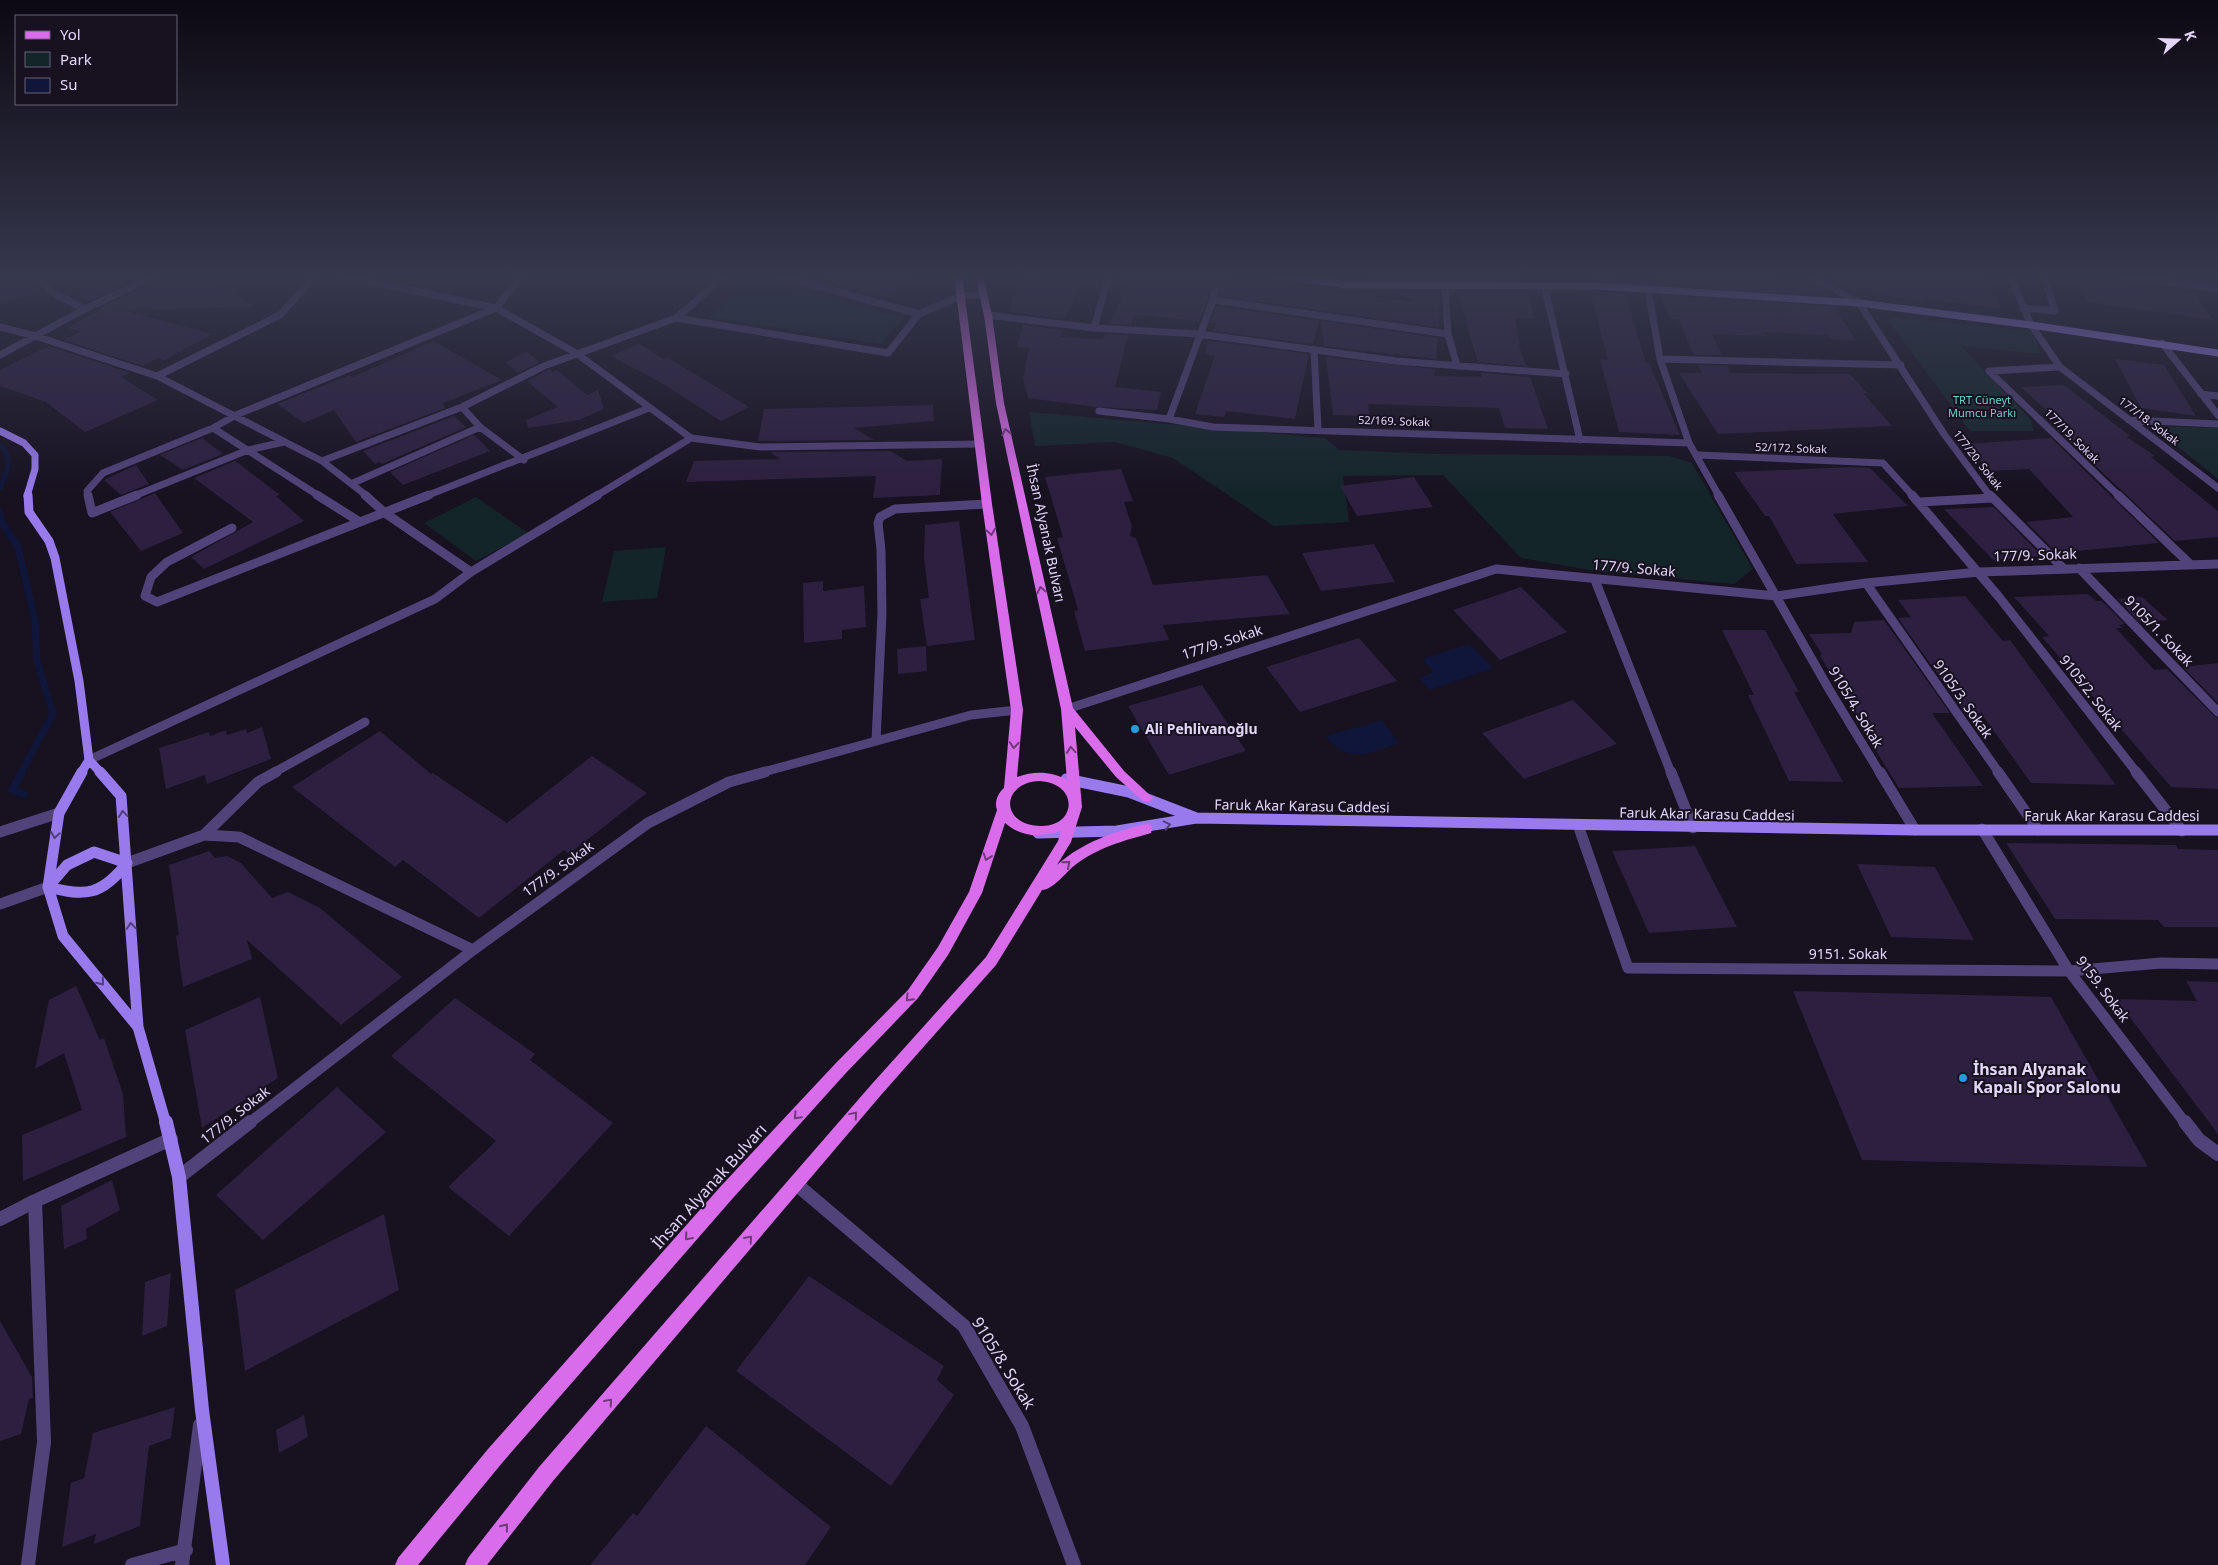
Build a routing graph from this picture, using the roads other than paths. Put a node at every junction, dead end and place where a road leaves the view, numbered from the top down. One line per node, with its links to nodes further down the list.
1 (13, 348): 23 (street)
2 (72, 348): 29 (street)
3 (213, 348): 29 (street)
4 (399, 348): 35 (street)
5 (567, 348): 22 (street)
6 (590, 348): 22 (street)
7 (858, 348): 8 (street)
8 (892, 348)
9 (969, 348): 48 (main road)
10 (993, 348): 71 (main road, İhsan Alyanak Bulvarı, one-way to 10)
11 (1194, 348): 37 (street)
12 (1300, 348): 20 (street)
13 (1452, 348): 26 (street)
14 (1560, 348): 28 (street)
15 (1658, 348): 24 (street)
16 (1890, 348): 25 (street, 177/20. Sokak)
17 (2047, 348): 27 (street, 177/18. Sokak)
18 (2166, 348): 30 (street)
19 (2193, 348): 21 (main road)
20 (1314, 350): 26 (street); 42 (street)
21 (2218, 352)
22 (576, 353): 32 (street); 33 (street)
23 (0, 355)
24 (1660, 359): 25 (street); 47 (street)
25 (1901, 365): 56 (street, 177/20. Sokak)
26 (1457, 366): 28 (street)
27 (2060, 367): 38 (street, 177/18. Sokak); 63 (street, 177/19. Sokak)
28 (1566, 374): 45 (street)
29 (157, 376): 35 (street)
30 (2201, 394): 31 (street); 36 (street)
31 (2218, 396)
32 (462, 407): 40 (street); 52 (street)
33 (650, 408): 44 (street); 51 (street)
34 (1099, 411): 37 (street, 52/169. Sokak)
35 (236, 415): 41 (street); 46 (street)
36 (2218, 415)
37 (1168, 419): 42 (street, 52/169. Sokak)
38 (2129, 420): 39 (street); 55 (street, 177/18. Sokak)
39 (2218, 424)
40 (480, 427): 51 (street); 54 (street)
41 (213, 428): 49 (street); 49 (street)
42 (1318, 429): 45 (street, 52/169. Sokak)
43 (0, 431): 76 (main road)
44 (691, 438): 48 (street); 66 (street)
45 (1580, 440): 47 (street, 52/169. Sokak)
46 (284, 442): 49 (street); 52 (street)
47 (1689, 443): 50 (street)
48 (981, 444): 58 (main road)
49 (248, 450): 60 (street)
50 (1698, 455): 53 (street, 52/172. Sokak); 70 (street)
51 (524, 460): 59 (street)
52 (322, 461): 54 (street)
53 (1883, 463): 57 (street, 9105/2. Sokak)
54 (354, 483): 59 (street)
55 (2218, 488)
56 (1992, 498): 57 (street); 64 (street, 177/20. Sokak)
57 (1920, 502): 67 (street, 9105/2. Sokak)
58 (987, 504): 72 (main road, one-way to 72); 75 (street)
59 (385, 513): 60 (street); 66 (street)
60 (360, 522): 61 (street)
61 (232, 528)
62 (2218, 564): 63 (street, 177/9. Sokak)
63 (2192, 565): 65 (street, 177/9. Sokak)
64 (2062, 568): 65 (street, 177/9. Sokak); 67 (street, 177/9. Sokak)
65 (2080, 568): 73 (street, 9105/1. Sokak)
66 (472, 572): 76 (street)
67 (1979, 572): 69 (street, 177/9. Sokak); 92 (street, 9105/2. Sokak)
68 (1595, 580): 70 (street, 177/9. Sokak); 71 (street, 177/9. Sokak); 86 (street)
69 (1866, 583): 70 (street, 177/9. Sokak); 90 (street, 9105/3. Sokak)
70 (1776, 596): 89 (street, 9105/4. Sokak)
71 (1068, 709): 78 (main road, İhsan Alyanak Bulvarı, one-way to 71); 80 (main road)
72 (1016, 710): 75 (street, 177/9. Sokak); 79 (main road, one-way to 79)
73 (2218, 712)
74 (364, 722): 96 (street)
75 (876, 741): 101 (street, 177/9. Sokak)
76 (89, 760): 83 (main road); 97 (main road, one-way to 76)
77 (1051, 778): 78 (main road, Faruk Akar Karasu Caddesi); 79 (main road); 81 (main road)
78 (1074, 780): 80 (main road, Faruk Akar Karasu Caddesi); 81 (main road, İhsan Alyanak Bulvarı)
79 (1010, 788): 82 (main road)
80 (1147, 798): 84 (main road, Faruk Akar Karasu Caddesi)
81 (1075, 807): 94 (main road); 95 (main road, İhsan Alyanak Bulvarı)
82 (1003, 811): 94 (main road); 116 (main road, İhsan Alyanak Bulvarı, one-way to 116)
83 (59, 813): 93 (street); 98 (main road, one-way to 98)
84 (1196, 818): 85 (main road, Faruk Akar Karasu Caddesi); 87 (main road, Faruk Akar Karasu Caddesi, one-way to 84)
85 (1578, 825): 86 (main road, Faruk Akar Karasu Caddesi); 103 (street, 9151. Sokak)
86 (1693, 828): 89 (main road, Faruk Akar Karasu Caddesi)
87 (1146, 829): 95 (main road, Faruk Akar Karasu Caddesi); 99 (main road, one-way to 87)
88 (1982, 829): 89 (main road, Faruk Akar Karasu Caddesi); 90 (main road, Faruk Akar Karasu Caddesi); 103 (street, 9159. Sokak)
89 (1915, 830)
90 (2038, 830): 92 (main road, Faruk Akar Karasu Caddesi)
91 (2218, 830): 92 (main road, Faruk Akar Karasu Caddesi)
92 (2182, 831)
93 (0, 832)
94 (1032, 832): 95 (main road, Faruk Akar Karasu Caddesi)
95 (1067, 834): 99 (main road, İhsan Alyanak Bulvarı)
96 (204, 835): 97 (street); 101 (street)
97 (127, 863): 98 (main road); 98 (main road); 104 (main road, one-way to 97)
98 (48, 887): 100 (street); 104 (main road, one-way to 104)
99 (1032, 897): 108 (main road, İhsan Alyanak Bulvarı, one-way to 99)
100 (0, 904)
101 (473, 950): 107 (street, 177/9. Sokak)
102 (2218, 964): 103 (street, 9151. Sokak)
103 (2069, 971): 106 (street, 9159. Sokak)
104 (138, 1027): 105 (main road)
105 (171, 1139): 107 (main road); 109 (street)
106 (2218, 1154)
107 (179, 1177): 111 (main road)
108 (796, 1184): 117 (main road, İhsan Alyanak Bulvarı, one-way to 108); 118 (street, 9105/8. Sokak)
109 (35, 1201): 110 (street); 113 (street)
110 (0, 1219)
111 (202, 1410): 112 (street); 115 (main road)
112 (184, 1558): 114 (street)
113 (28, 1565)
114 (132, 1565)
115 (223, 1565)
116 (405, 1565)
117 (475, 1565)
118 (1074, 1565)

